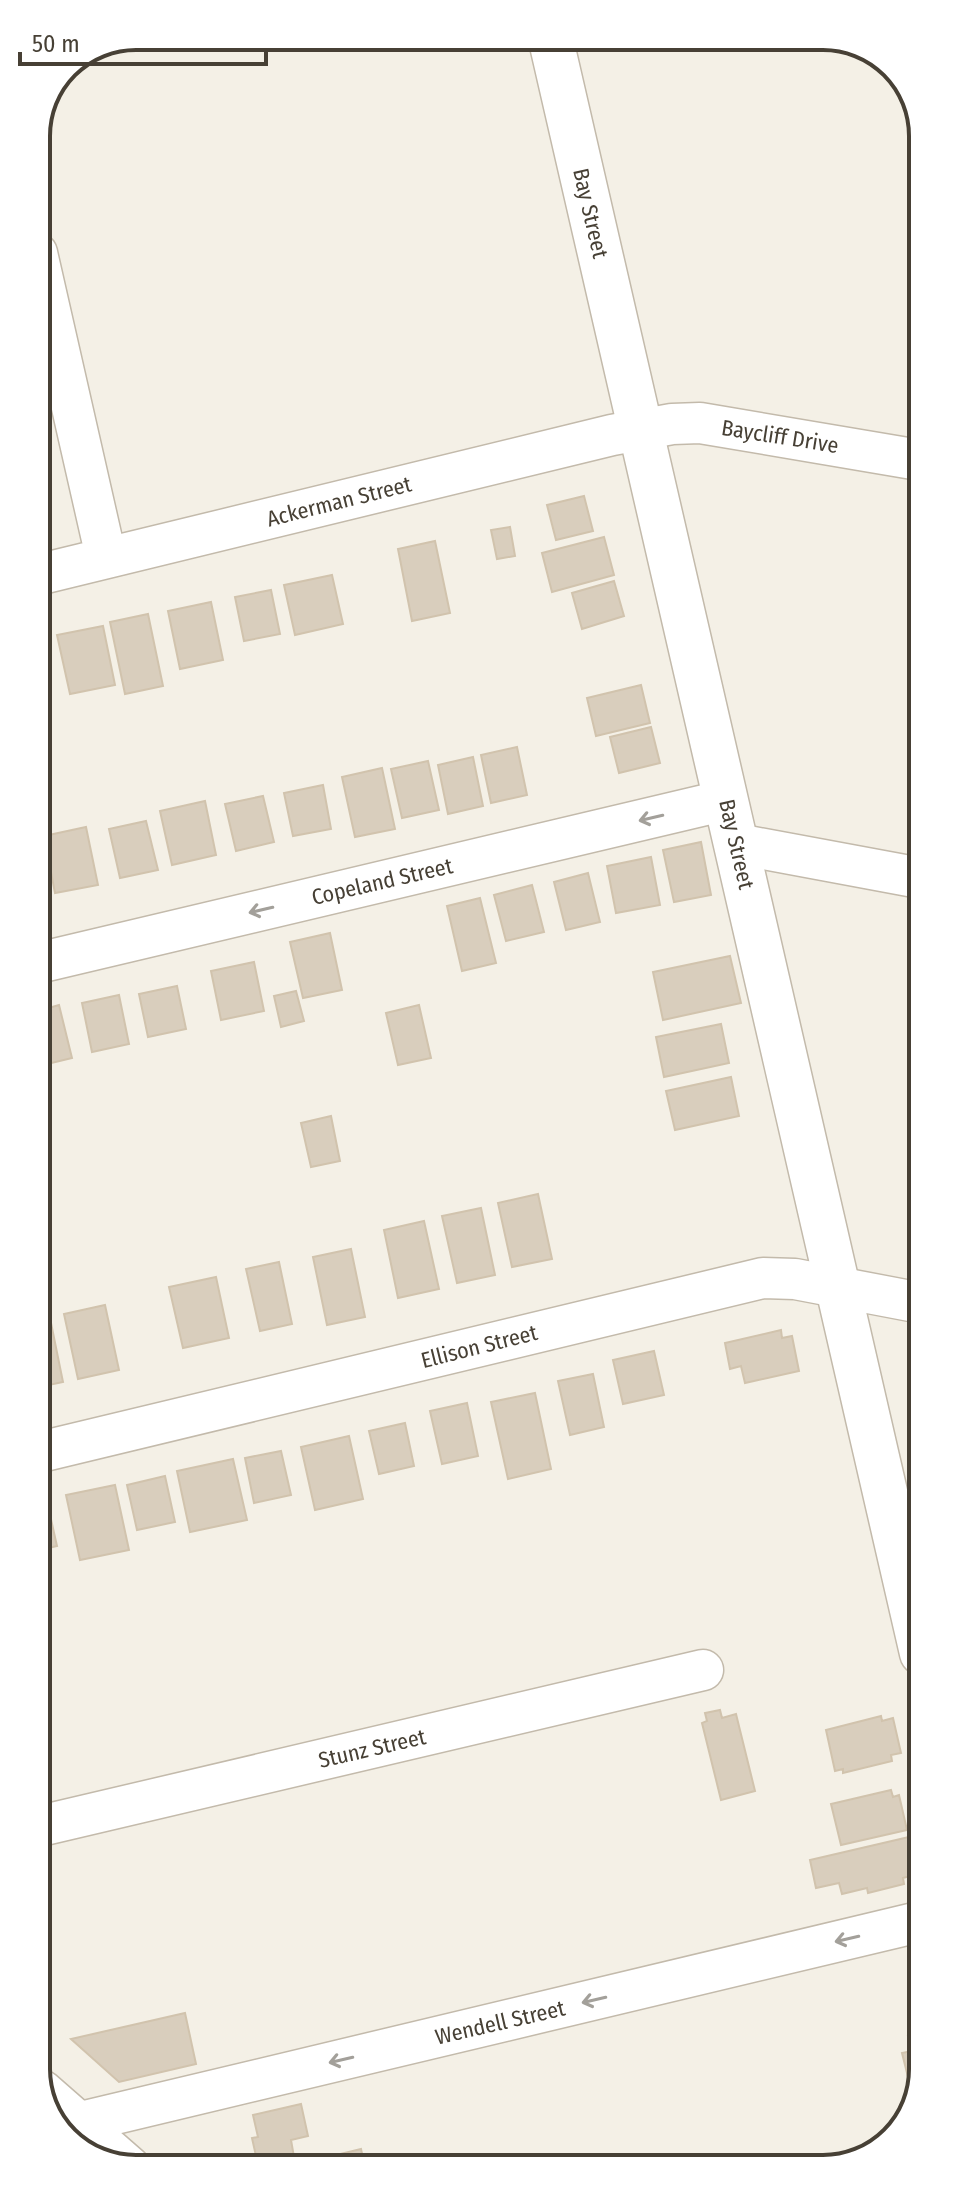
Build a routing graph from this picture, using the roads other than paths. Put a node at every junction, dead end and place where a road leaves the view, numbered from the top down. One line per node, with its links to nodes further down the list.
1 (553, 50): 3 (street, Bay Street)
2 (50, 310): 5 (street)
3 (642, 428): 4 (street, Baycliff Drive); 5 (street, Ackerman Street); 7 (street, Bay Street)
4 (909, 458)
5 (106, 557): 6 (street, Ackerman Street)
6 (50, 572)
7 (726, 800): 8 (street, Bay Street); 10 (street, Copeland Street, one-way to 10)
8 (737, 844): 9 (street); 11 (street, Bay Street)
9 (909, 876)
10 (50, 960)
11 (839, 1288): 12 (street, Ellison Street); 13 (street, Ellison Street); 14 (street, Bay Street)
12 (909, 1301)
13 (50, 1450)
14 (909, 1596)
15 (703, 1670): 16 (street, Stunz Street)
16 (50, 1824)
17 (909, 1924): 19 (street, Wendell Street, one-way to 19)
18 (60, 2108): 19 (street)
19 (77, 2123): 20 (street)
20 (107, 2150)

